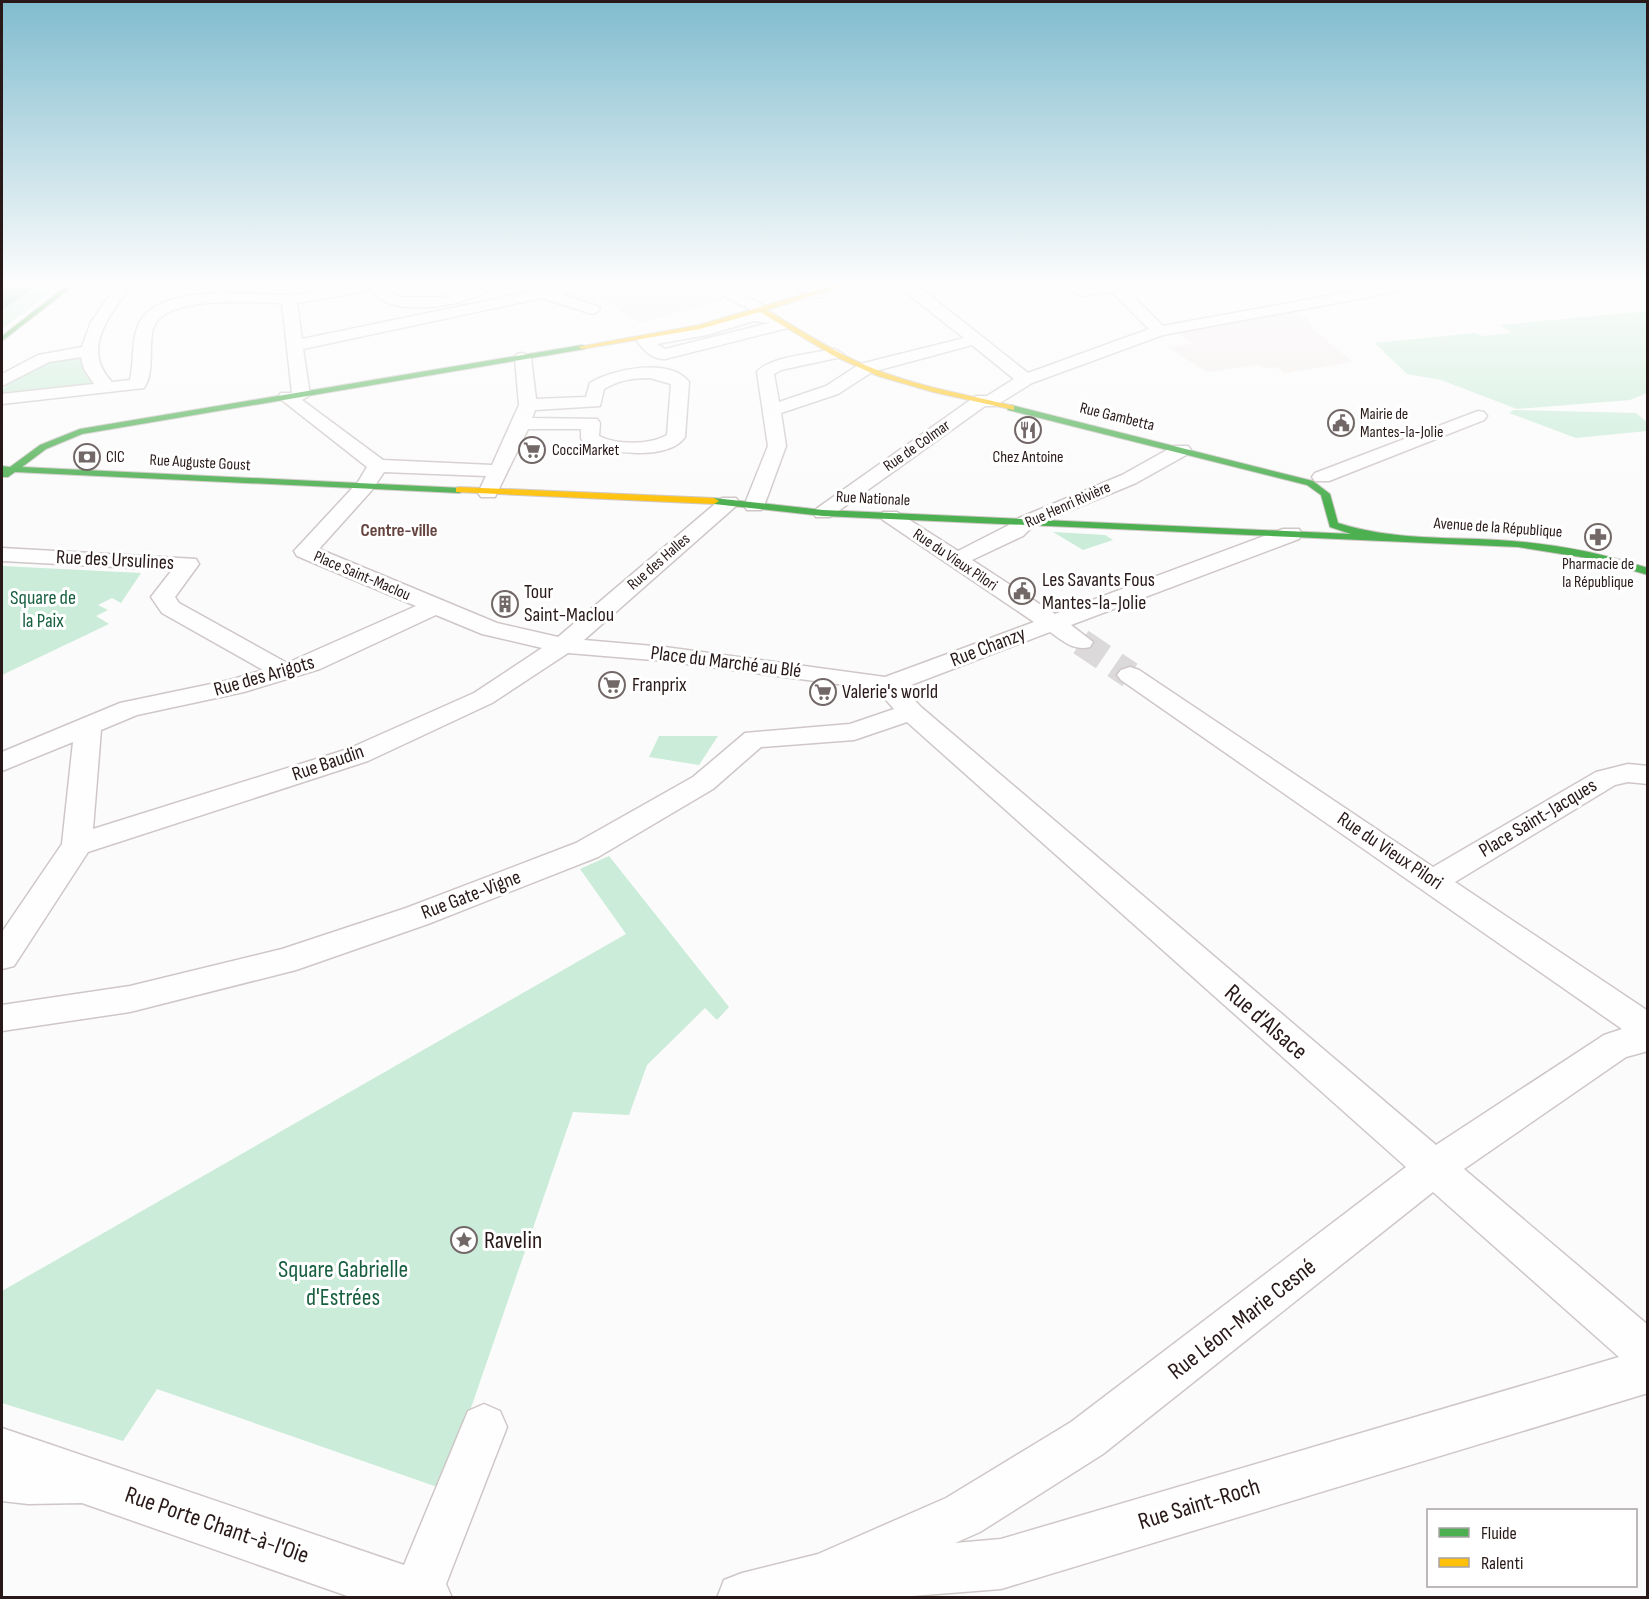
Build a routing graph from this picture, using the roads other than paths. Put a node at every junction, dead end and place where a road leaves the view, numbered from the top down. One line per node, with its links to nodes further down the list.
1 (41, 358): 15 (street)
2 (90, 358): 16 (street)
3 (143, 358): 16 (street)
4 (293, 358): 17 (street)
5 (524, 358): 17 (main road); 21 (street)
6 (767, 358): 12 (street)
7 (818, 358): 12 (street)
8 (844, 358): 13 (main road, Rue Gambetta)
9 (899, 358): 13 (street)
10 (993, 358): 14 (street)
11 (1087, 358): 14 (street, Rue de Colmar)
12 (776, 366): 22 (street)
13 (866, 368): 19 (main road, Rue Gambetta); 22 (street)
14 (1026, 380): 19 (street, Rue de Colmar)
15 (2, 381)
16 (108, 388): 18 (street)
17 (294, 396): 26 (main road); 29 (street)
18 (2, 399)
19 (985, 401): 28 (main road, Rue Gambetta); 37 (street, Rue de Colmar)
20 (594, 402): 21 (street); 24 (street); 24 (street)
21 (528, 405): 25 (street)
22 (772, 410): 36 (street)
23 (1474, 422): 32 (street)
24 (591, 423): 25 (street)
25 (522, 424): 30 (street)
26 (80, 432): 27 (main road); 31 (main road)
27 (21, 445)
28 (1181, 450): 39 (street, Rue Henri Rivière); 40 (main road, Rue Gambetta)
29 (378, 466): 30 (street); 33 (street)
30 (499, 471): 34 (street)
31 (11, 472): 33 (main road, Rue Auguste Goust)
32 (1322, 477)
33 (365, 486): 34 (main road, Rue Nationale); 46 (street, Place Saint-Maclou)
34 (488, 493): 35 (main road, Rue Nationale)
35 (729, 502): 36 (main road, Rue Nationale); 49 (street, Rue des Halles)
36 (754, 506): 37 (main road, Rue Nationale)
37 (823, 513): 38 (main road, Rue Nationale)
38 (890, 516): 39 (main road, Rue Nationale); 44 (street, Rue du Vieux Pilori)
39 (1026, 522): 41 (main road, Rue Nationale); 44 (street, Rue Henri Rivière)
40 (1334, 525): 41 (main road); 42 (main road)
41 (1298, 534): 42 (main road, Rue Nationale); 47 (street, Rue Chanzy)
42 (1380, 538): 45 (main road, Avenue de la République)
43 (2, 554): 50 (street, Rue des Ursulines)
44 (956, 560): 47 (street, Rue du Vieux Pilori)
45 (1647, 572)
46 (434, 607): 49 (street, Place du Marché au Blé); 50 (street, Rue des Arigots)
47 (1050, 623): 48 (street, Rue du Vieux Pilori); 52 (street, Rue Chanzy)
48 (1081, 642)
49 (563, 645): 52 (street, Place du Marché au Blé); 57 (street, Rue Baudin)
50 (284, 672): 54 (street, Rue des Arigots)
51 (1130, 675): 58 (street, Rue du Vieux Pilori)
52 (887, 685): 53 (street, Rue d'Alsace)
53 (912, 713): 60 (street, Rue Gate-Vigne); 63 (street, Rue d'Alsace)
54 (88, 727): 55 (street, Rue des Arigots); 57 (street)
55 (2, 762)
56 (1647, 776): 58 (street, Place Saint-Jacques)
57 (77, 845): 59 (street)
58 (1433, 881): 61 (street, Rue du Vieux Pilori)
59 (2, 957)
60 (2, 1018)
61 (1647, 1029)
62 (1647, 1037): 63 (street, Rue Léon-Marie Cesné)
63 (1434, 1168): 64 (street, Rue d'Alsace); 68 (street, Rue Léon-Marie Cesné)
64 (1647, 1354)
65 (1647, 1371): 68 (street, Rue Saint-Roch)
66 (484, 1427): 69 (street)
67 (8, 1477): 69 (street, Rue Porte Chant-à-l'Oie)
68 (820, 1578): 70 (street, Rue Saint-Roch)
69 (422, 1596)
70 (742, 1598)

